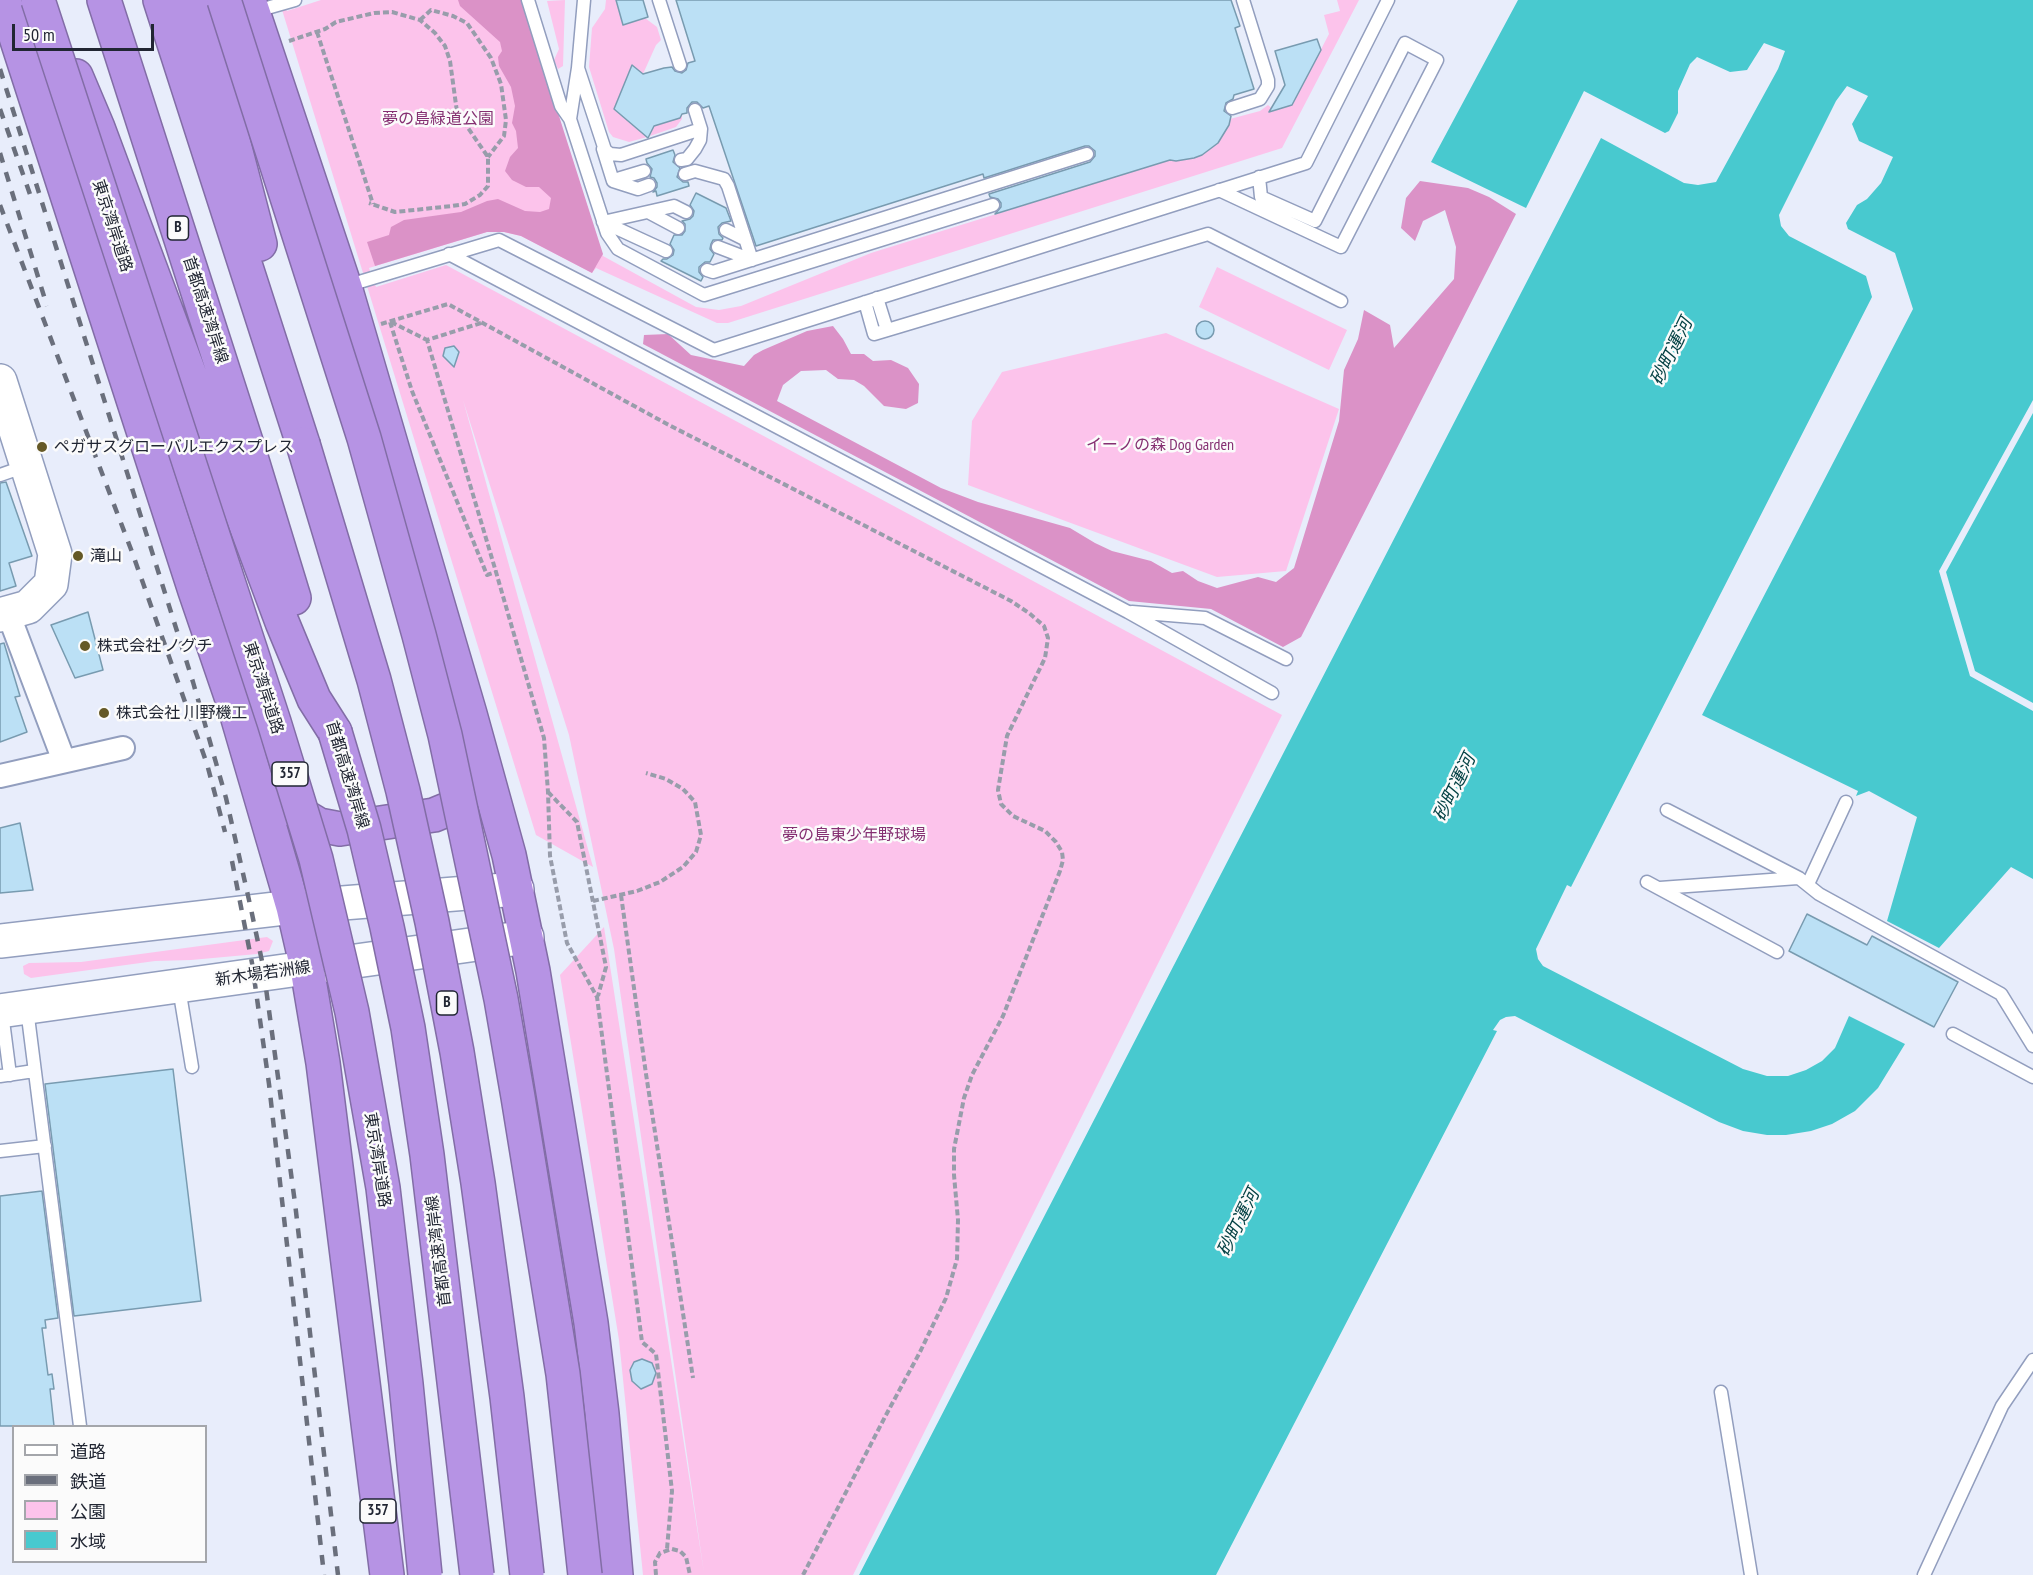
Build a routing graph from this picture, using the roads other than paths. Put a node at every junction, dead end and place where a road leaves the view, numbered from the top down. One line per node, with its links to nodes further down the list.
1 (4, 0): 52 (highway, 357)
2 (38, 0): 82 (highway, 東京湾岸道路 / 357, bridge)
3 (44, 0): 46 (highway)
4 (104, 0): 46 (highway, 首都高速湾岸線 / B)
5 (160, 0): 45 (highway, B)
6 (193, 0): 45 (highway)
7 (295, 0): 13 (lane)
8 (528, 0): 18 (lane)
9 (584, 0): 15 (lane)
10 (659, 0): 14 (lane)
11 (1243, 0): 16 (lane)
12 (1388, 0): 25 (lane)
13 (242, 4): 41 (highway); 85 (highway, bridge)
14 (680, 65)
15 (578, 68): 18 (lane); 20 (lane)
16 (1232, 108)
17 (695, 110): 19 (lane)
18 (570, 119): 32 (lane)
19 (701, 129): 20 (lane); 22 (lane)
20 (602, 145): 26 (lane)
21 (1087, 154): 39 (lane)
22 (681, 160)
23 (644, 171): 26 (lane)
24 (685, 174): 35 (lane)
25 (1259, 177): 28 (lane); 28 (lane)
26 (613, 181): 27 (lane)
27 (649, 185)
28 (1219, 190): 42 (lane)
29 (993, 205): 32 (lane)
30 (648, 212): 31 (lane); 32 (lane); 33 (lane)
31 (686, 212)
32 (603, 222): 37 (lane)
33 (678, 228)
34 (726, 230): 35 (lane)
35 (744, 239): 39 (lane)
36 (718, 247): 39 (lane)
37 (666, 251)
38 (449, 254): 41 (lane); 42 (lane); 48 (lane)
39 (752, 260): 40 (lane)
40 (707, 270)
41 (345, 287): 55 (highway)
42 (871, 300): 43 (lane)
43 (1341, 301)
44 (0, 381): 47 (street)
45 (303, 444): 84 (highway, B, bridge)
46 (237, 462): 83 (highway, 首都高速湾岸線, bridge)
47 (14, 470): 49 (street)
48 (1128, 612): 50 (lane); 51 (lane)
49 (4, 614): 54 (street)
50 (1286, 659)
51 (1272, 693)
52 (234, 705): 55 (highway); 63 (highway, 357)
53 (123, 748): 54 (street)
54 (64, 761): 56 (street)
55 (484, 766): 62 (highway)
56 (0, 776)
57 (1846, 802): 59 (lane)
58 (1666, 810): 59 (lane)
59 (1804, 881): 61 (lane); 71 (lane)
60 (1647, 882): 61 (lane)
61 (1660, 888): 66 (lane)
62 (516, 889): 63 (street); 64 (highway)
63 (293, 907): 65 (street); 67 (highway, 357)
64 (527, 937): 67 (street, 新木場若洲線); 86 (highway)
65 (0, 941)
66 (1777, 952)
67 (307, 968): 68 (street, 新木場若洲線); 81 (highway, 357)
68 (178, 987): 69 (street, 新木場若洲線); 72 (lane)
69 (9, 1010): 73 (lane); 74 (lane)
70 (1953, 1034): 75 (lane)
71 (2033, 1046)
72 (192, 1067)
73 (34, 1071): 74 (lane); 76 (lane)
74 (5, 1075)
75 (2033, 1077)
76 (45, 1146): 77 (lane); 80 (lane)
77 (0, 1151)
78 (2033, 1360): 88 (lane)
79 (1721, 1392): 87 (lane)
80 (80, 1425)
81 (387, 1575)
82 (424, 1575)
83 (477, 1575)
84 (527, 1575)
85 (585, 1575)
86 (616, 1575)
87 (1751, 1575)
88 (1924, 1575)

